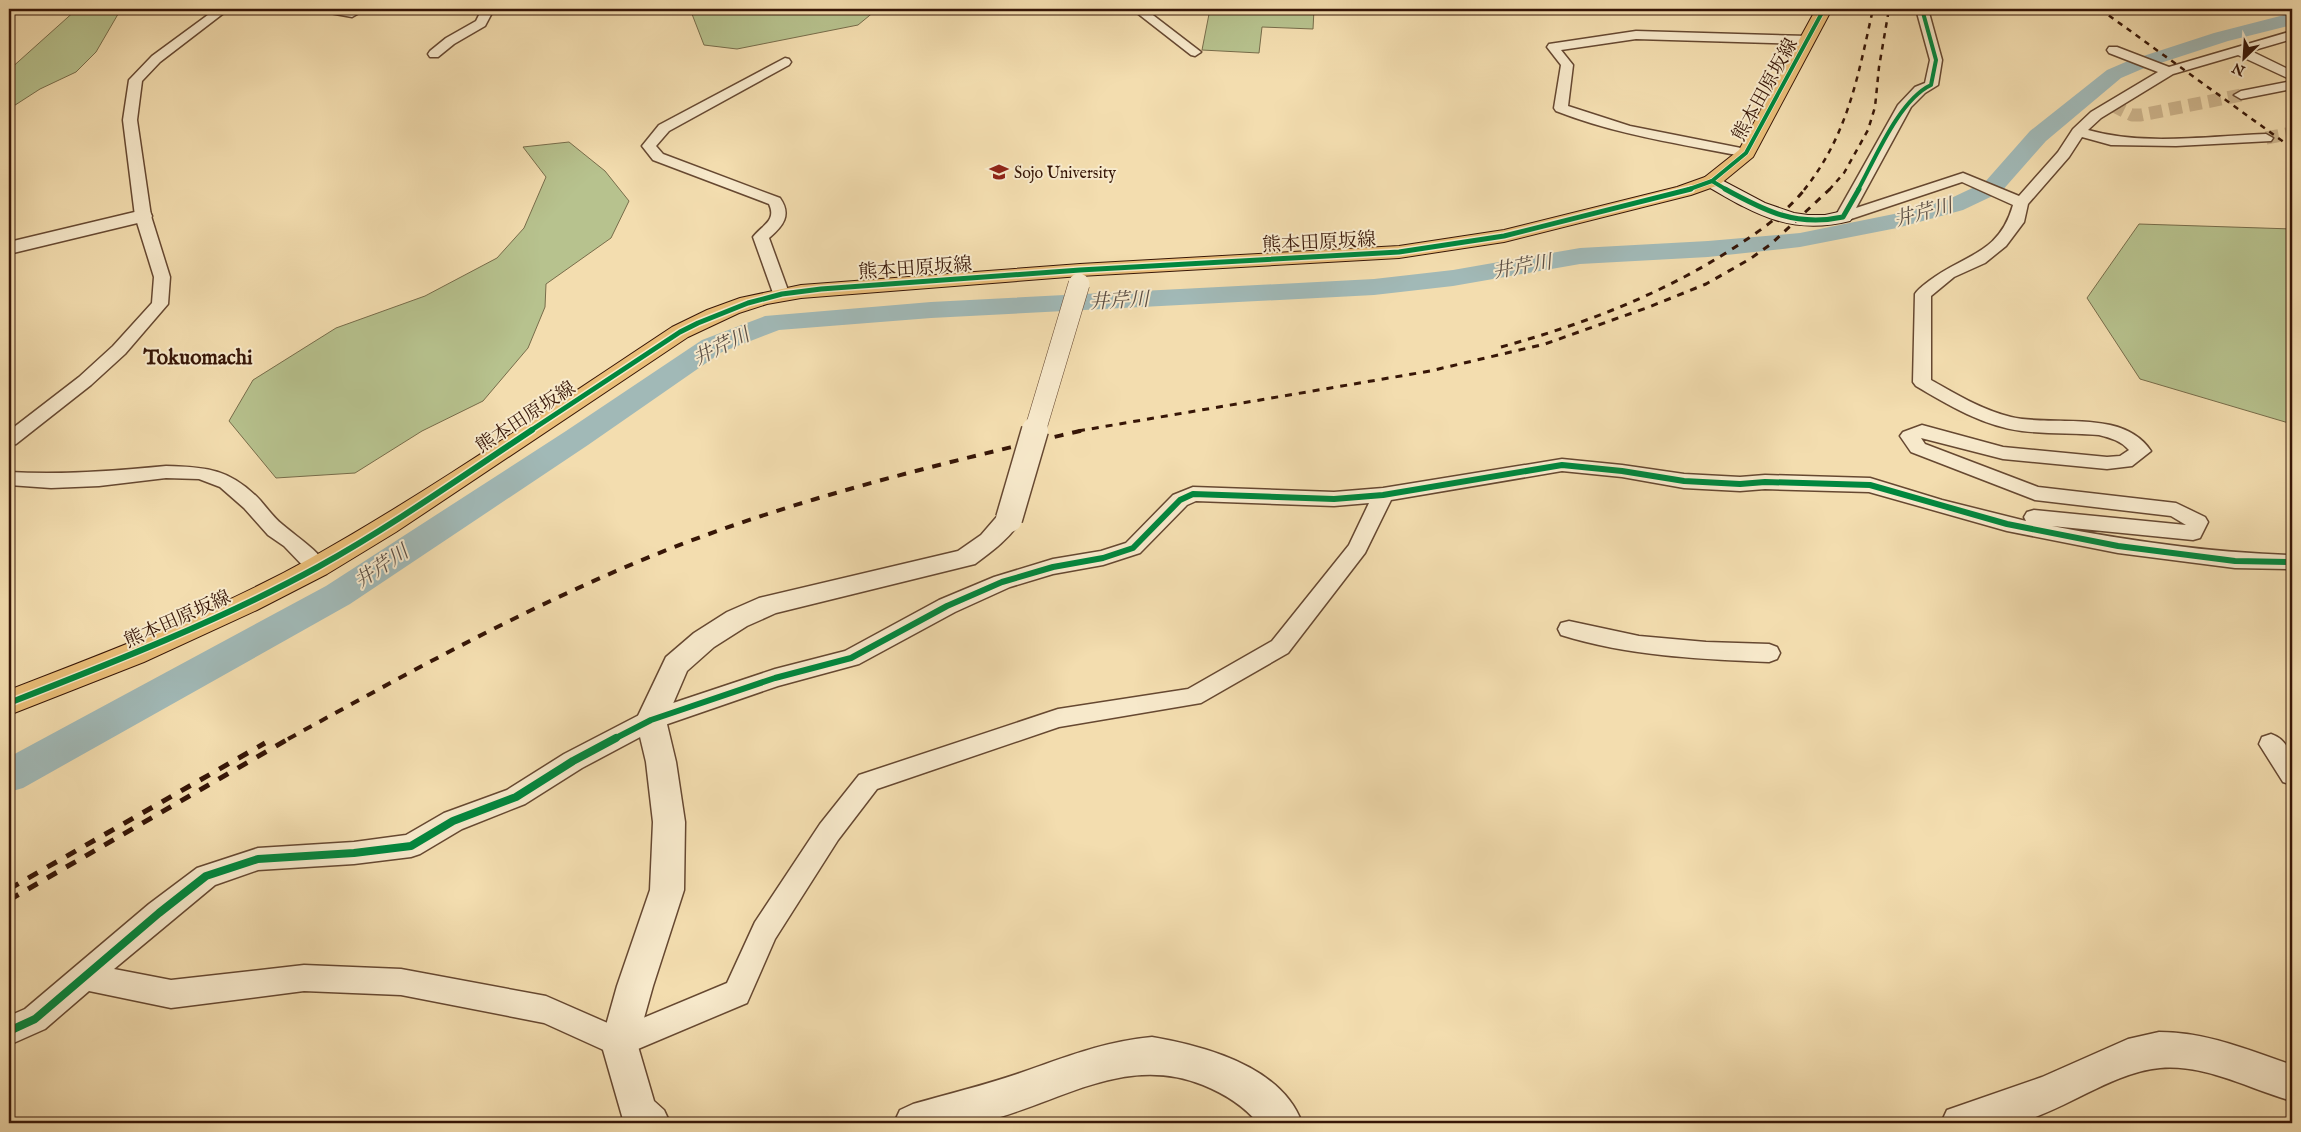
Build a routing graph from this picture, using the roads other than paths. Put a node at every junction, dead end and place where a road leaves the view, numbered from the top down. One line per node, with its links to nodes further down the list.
1 (13, 9): 9 (street)
2 (224, 9): 26 (street)
3 (328, 9): 4 (street)
4 (360, 9)
5 (488, 9): 15 (street)
6 (1138, 9): 14 (street)
7 (1824, 9): 11 (main road, 熊本田原坂線)
8 (1922, 9): 27 (street)
9 (9, 11)
10 (2292, 35): 13 (street)
11 (1808, 40): 23 (main road, 熊本田原坂線); 23 (street)
12 (2113, 50): 17 (street)
13 (2239, 50): 17 (street); 18 (street)
14 (1195, 52)
15 (434, 54)
16 (785, 62): 30 (street)
17 (2168, 71): 21 (street)
18 (2292, 76)
19 (2292, 85): 20 (street)
20 (2240, 95)
21 (2078, 132): 22 (street); 25 (street)
22 (2266, 138)
23 (1746, 153): 24 (main road, 熊本田原坂線)
24 (1712, 181): 27 (main road); 29 (main road, 熊本田原坂線)
25 (2021, 203): 27 (street); 34 (street)
26 (143, 216): 28 (street); 31 (street)
27 (1843, 217)
28 (9, 248)
29 (1080, 277): 30 (main road, 熊本田原坂線); 40 (street, bridge)
30 (781, 293): 36 (main road, 熊本田原坂線)
31 (9, 440)
32 (9, 479): 36 (street)
33 (1382, 495): 34 (street); 40 (street); 45 (street)
34 (1938, 506): 35 (street)
35 (2292, 562)
36 (317, 567): 39 (main road, 熊本田原坂線)
37 (1569, 629): 38 (street)
38 (1769, 653)
39 (9, 703)
40 (651, 720): 43 (street); 45 (street)
41 (2292, 745): 42 (street)
42 (2292, 775)
43 (84, 977): 44 (street); 45 (street)
44 (9, 1031)
45 (619, 1043): 47 (street)
46 (2292, 1083): 50 (street)
47 (651, 1123)
48 (913, 1123): 49 (street)
49 (1283, 1123)
50 (1960, 1123)

